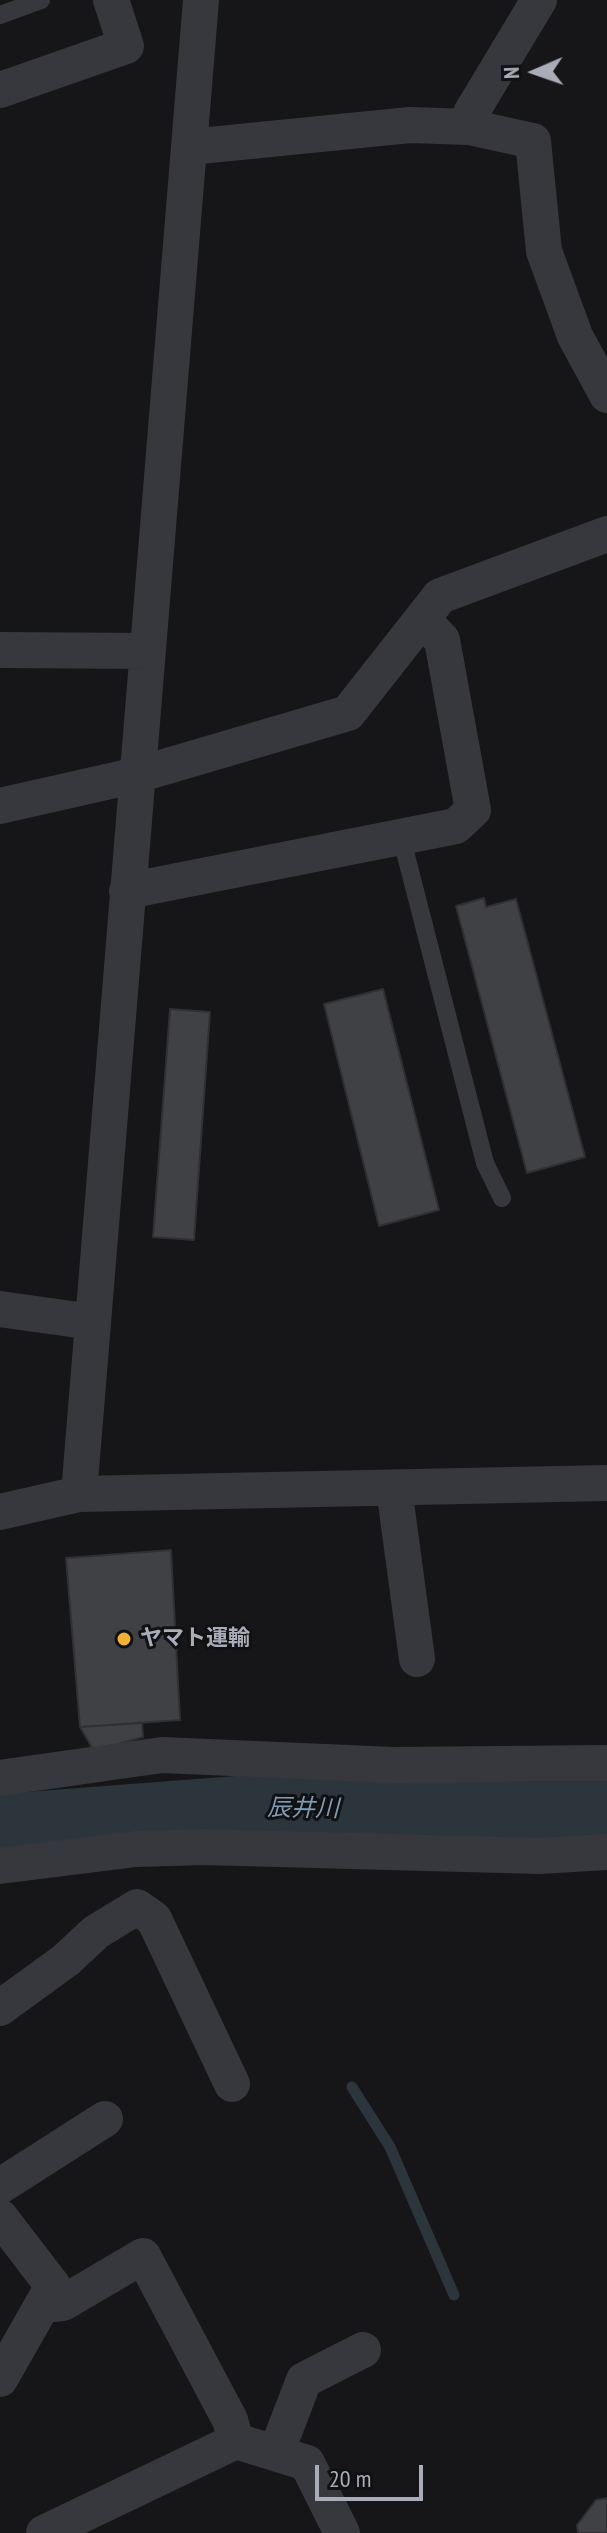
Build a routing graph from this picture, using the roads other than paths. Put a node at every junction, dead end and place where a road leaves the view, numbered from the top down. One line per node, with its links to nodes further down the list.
1 (41, 0): 5 (lane)
2 (111, 0): 6 (street)
3 (201, 0): 8 (street)
4 (539, 0): 7 (street)
5 (0, 15)
6 (0, 90)
7 (469, 127): 8 (street); 9 (street)
8 (190, 147): 13 (street)
9 (607, 395)
10 (607, 534): 11 (street)
11 (422, 619): 14 (street); 16 (street)
12 (0, 650): 13 (street)
13 (148, 651): 14 (street)
14 (137, 775): 15 (street); 17 (street)
15 (0, 806)
16 (402, 840): 17 (street); 18 (lane)
17 (127, 891): 20 (street)
18 (502, 1198)
19 (0, 1309): 20 (street)
20 (93, 1322): 23 (street)
21 (607, 1483): 22 (street)
22 (394, 1488): 23 (street); 25 (street)
23 (79, 1494): 24 (street)
24 (0, 1512)
25 (417, 1659)
26 (607, 1763): 27 (street)
27 (0, 1778)
28 (607, 1852): 29 (street)
29 (0, 1866)
30 (0, 2008): 31 (street)
31 (232, 2084)
32 (105, 2119): 33 (street)
33 (0, 2186)
34 (0, 2217): 35 (street)
35 (42, 2305): 37 (street); 38 (street)
36 (363, 2350): 39 (street)
37 (0, 2379)
38 (236, 2441): 39 (street); 40 (street)
39 (276, 2453): 41 (street)
40 (44, 2533)
41 (342, 2533)

